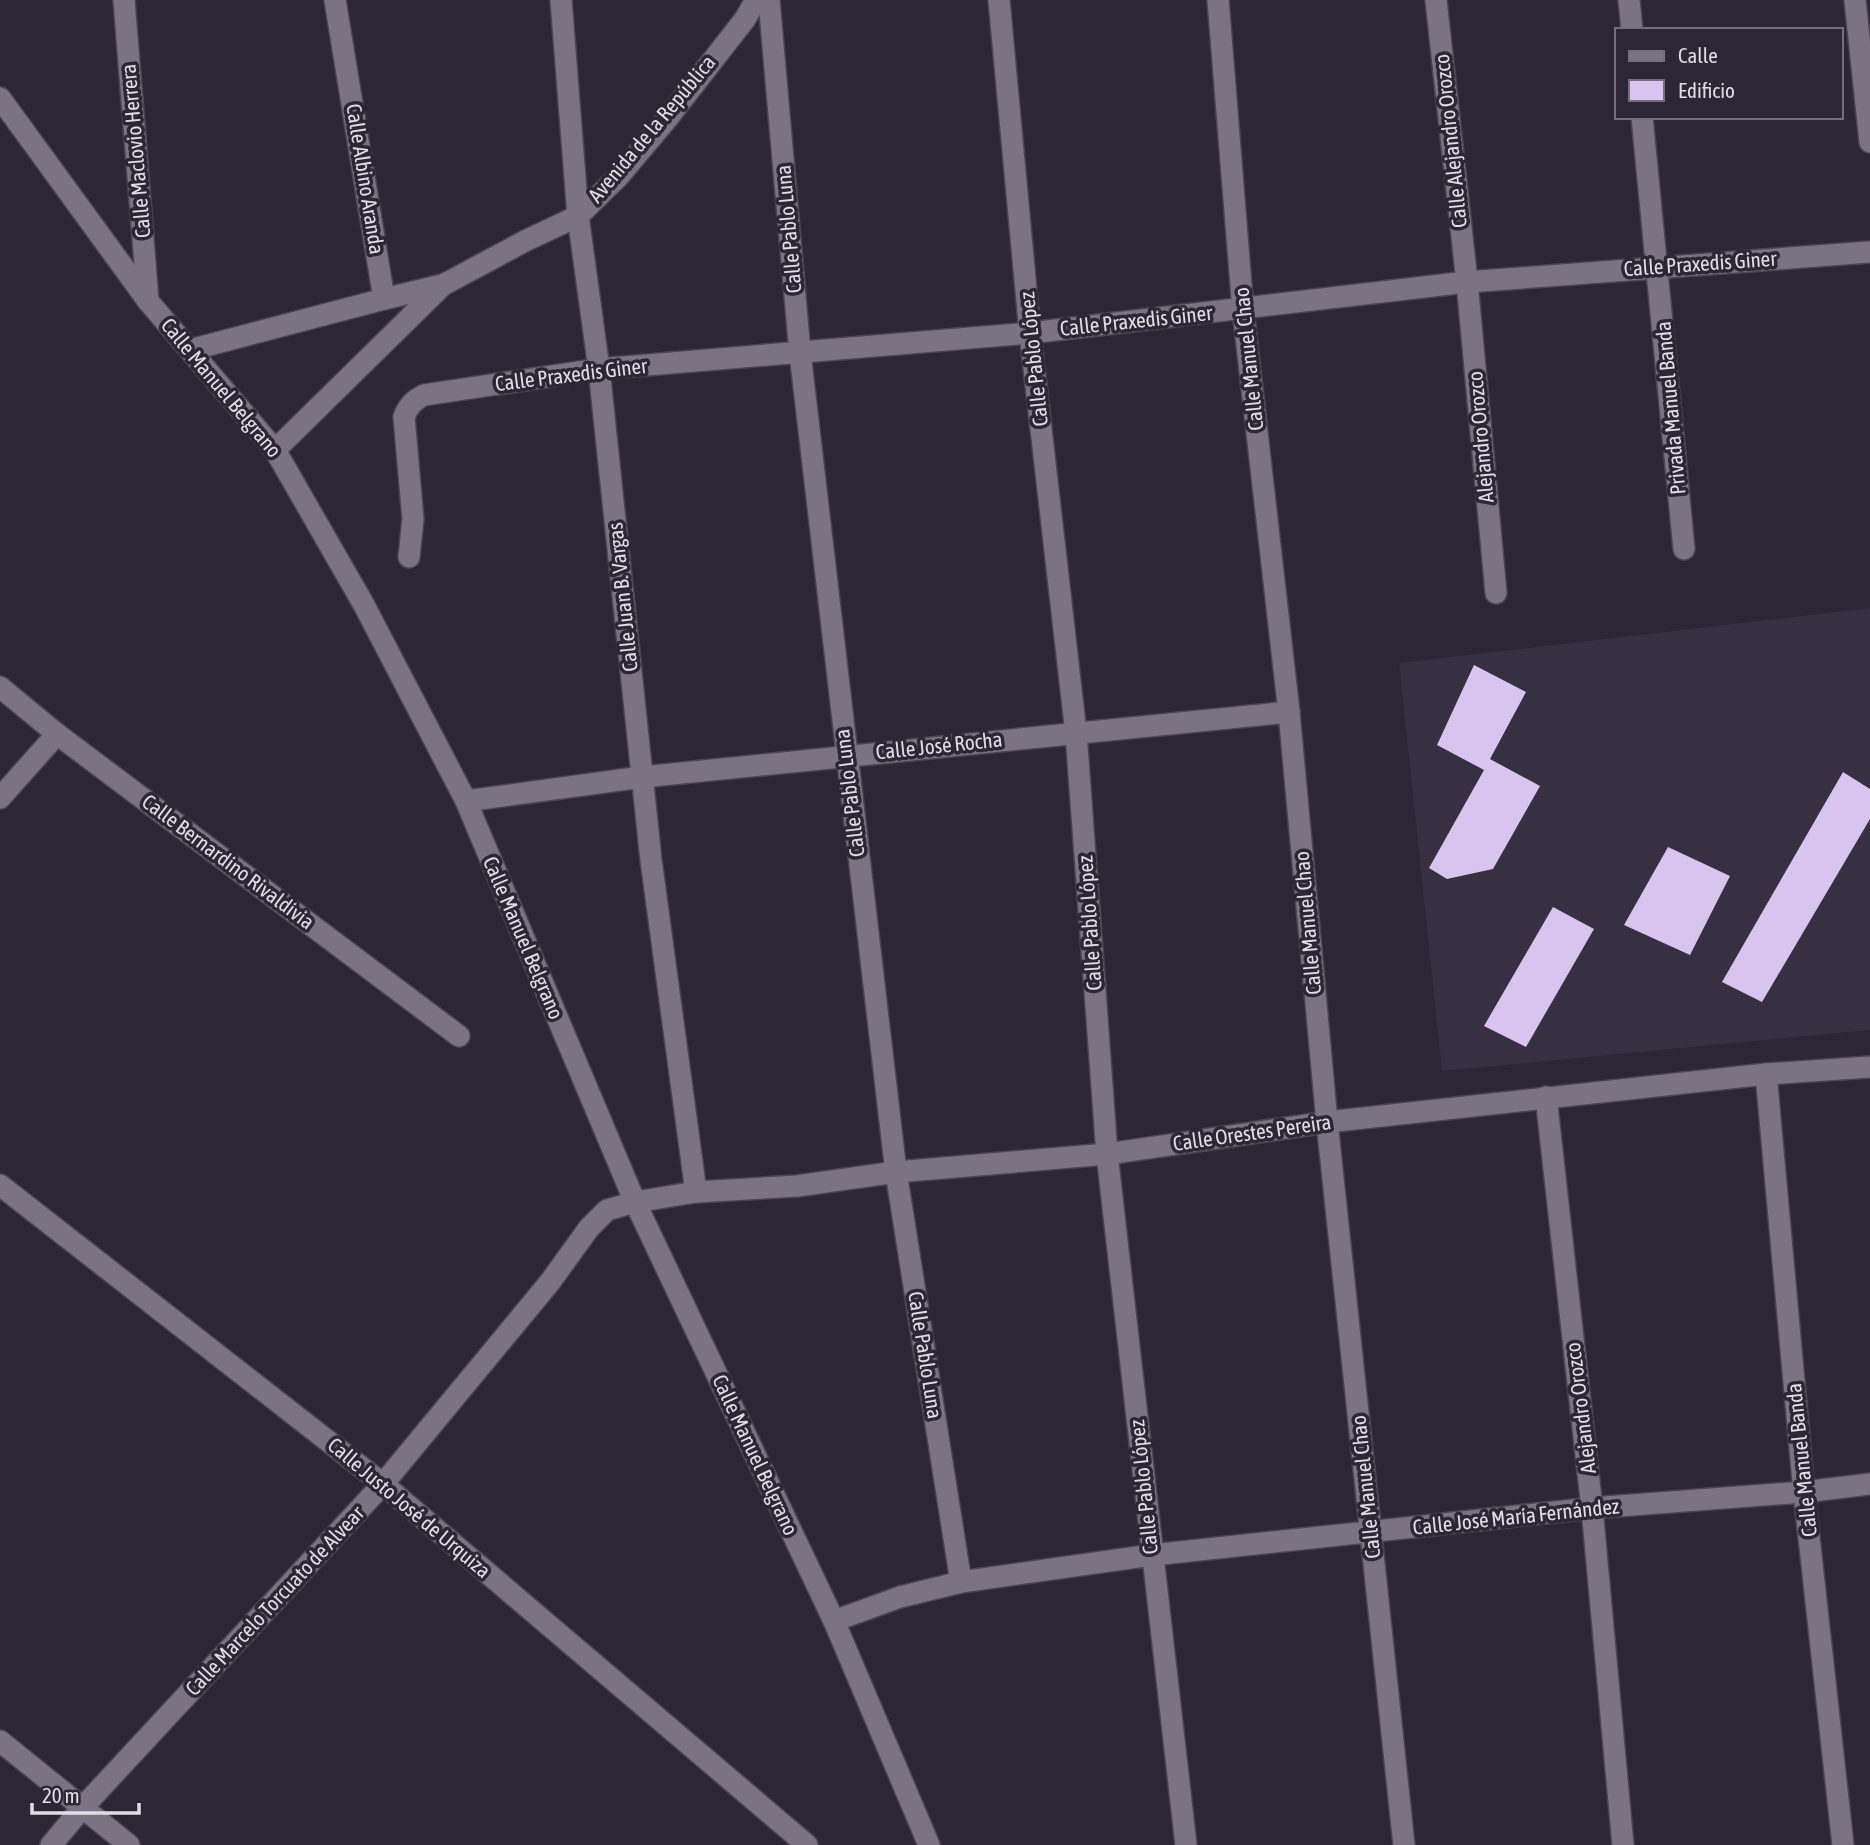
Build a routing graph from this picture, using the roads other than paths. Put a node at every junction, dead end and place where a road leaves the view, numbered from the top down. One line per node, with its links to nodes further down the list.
1 (124, 0): 21 (street, Calle Maclovio Herrera)
2 (335, 0): 20 (street, Calle Albino Aranda)
3 (561, 0): 15 (street, Calle Juan B. Vargas)
4 (755, 0): 15 (street, Avenida de la República)
5 (769, 0): 25 (street, Calle Pablo Luna)
6 (999, 0): 23 (street, Calle Pablo López)
7 (1218, 0): 22 (street, Calle Manuel Chao)
8 (1436, 0): 18 (street, Calle Alejandro Orozco)
9 (1629, 0): 11 (street)
10 (1855, 0): 14 (street)
11 (1632, 28)
12 (0, 98): 21 (street, Calle Manuel Belgrano)
13 (1642, 119): 17 (street)
14 (1870, 142)
15 (578, 215): 19 (street, Avenida de la República); 26 (street, Calle Juan B. Vargas)
16 (1870, 252): 17 (street, Calle Praxedis Giner)
17 (1658, 267): 18 (street, Calle Praxedis Giner); 28 (street, Privada Manuel Banda)
18 (1467, 282): 22 (street, Calle Praxedis Giner); 30 (street, Alejandro Orozco)
19 (443, 285): 20 (street); 27 (street, Avenida de la República)
20 (384, 299): 24 (street)
21 (148, 301): 24 (street, Calle Manuel Belgrano)
22 (1243, 310): 23 (street, Calle Praxedis Giner); 32 (street, Calle Manuel Chao)
23 (1030, 333): 25 (street, Calle Praxedis Giner); 33 (street, Calle Pablo López)
24 (190, 350): 27 (street, Calle Manuel Belgrano)
25 (800, 352): 26 (street, Calle Praxedis Giner); 35 (street, Calle Pablo Luna)
26 (599, 369): 29 (street, Calle Praxedis Giner); 36 (street, Calle Juan B. Vargas)
27 (275, 450): 38 (street, Calle Manuel Belgrano)
28 (1684, 549)
29 (408, 557)
30 (1496, 593)
31 (0, 687): 34 (street, Calle Bernardino Rivaldivia)
32 (1289, 712): 33 (street, Calle José Rocha); 43 (street, Calle Manuel Chao)
33 (1076, 733): 35 (street, Calle José Rocha); 44 (street, Calle Pablo López)
34 (57, 734): 37 (street); 39 (street, Calle Bernardino Rivaldivia)
35 (846, 755): 36 (street, Calle José Rocha); 45 (street, Calle Pablo Luna)
36 (642, 777): 38 (street, Calle José Rocha); 47 (street, Calle Juan B. Vargas)
37 (0, 798)
38 (466, 801): 48 (street, Calle Manuel Belgrano)
39 (458, 1036)
40 (1870, 1066): 41 (street, Calle Orestes Pereira)
41 (1766, 1074): 42 (street, Calle Orestes Pereira); 51 (street, Calle Manuel Banda)
42 (1546, 1097): 43 (street, Calle Orestes Pereira); 52 (street, Alejandro Orozco)
43 (1327, 1122): 44 (street, Calle Orestes Pereira); 53 (street, Calle Manuel Chao)
44 (1107, 1154): 45 (street, Calle Orestes Pereira); 54 (street, Calle Pablo López)
45 (896, 1171): 47 (street, Calle Orestes Pereira); 55 (street, Calle Pablo Luna)
46 (0, 1185): 49 (street, Calle Justo José de Urquiza)
47 (696, 1192): 48 (street, Calle Orestes Pereira)
48 (635, 1202): 49 (street, Calle Marcelo Torcuato de Alvear); 56 (street, Calle Manuel Belgrano)
49 (383, 1484): 58 (street, Calle Marcelo Torcuato de Alvear); 61 (street, Calle Justo José de Urquiza)
50 (1870, 1484): 51 (street, Calle José María Fernández)
51 (1804, 1492): 52 (street, Calle José María Fernández); 66 (street, Calle Manuel Banda)
52 (1592, 1508): 53 (street, Calle José María Fernández); 65 (street, Alejandro Orozco)
53 (1371, 1533): 54 (street, Calle José María Fernández); 64 (street, Calle Manuel Chao)
54 (1152, 1555): 55 (street, Calle José María Fernández); 63 (street, Calle Pablo López)
55 (961, 1582): 56 (street, Calle José María Fernández)
56 (834, 1621): 62 (street, Calle Manuel Belgrano)
57 (0, 1741): 58 (street)
58 (83, 1807): 59 (street, Calle Marcelo Torcuato de Alvear); 60 (street)
59 (51, 1845)
60 (129, 1845)
61 (807, 1845)
62 (929, 1845)
63 (1186, 1845)
64 (1404, 1845)
65 (1623, 1845)
66 (1843, 1845)

